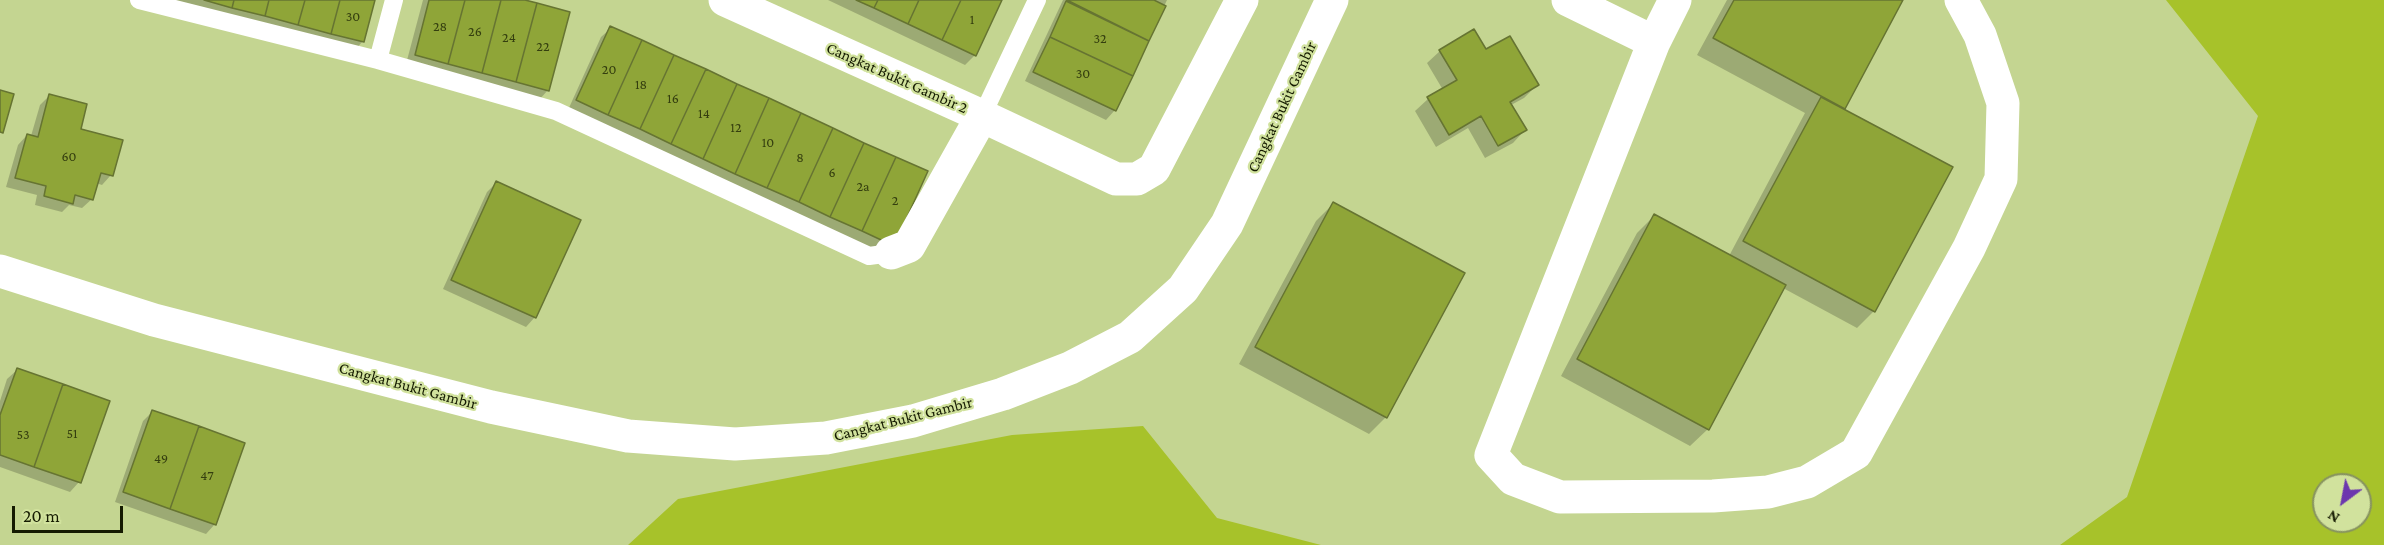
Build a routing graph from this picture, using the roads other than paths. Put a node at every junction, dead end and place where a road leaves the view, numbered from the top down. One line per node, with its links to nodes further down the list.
1 (139, 0): 11 (lane)
2 (394, 0): 11 (lane)
3 (725, 0): 12 (street, Cangkat Bukit Gambir 2)
4 (1037, 0): 12 (lane)
5 (1242, 0): 12 (street)
6 (1332, 0): 14 (street, Cangkat Bukit Gambir)
7 (1568, 0): 10 (street)
8 (1675, 0): 10 (street)
9 (1961, 0): 10 (street)
10 (1654, 42)
11 (378, 60): 13 (lane)
12 (982, 116): 13 (street, Cangkat Bukit Gambir 2)
13 (891, 253)
14 (0, 270)

